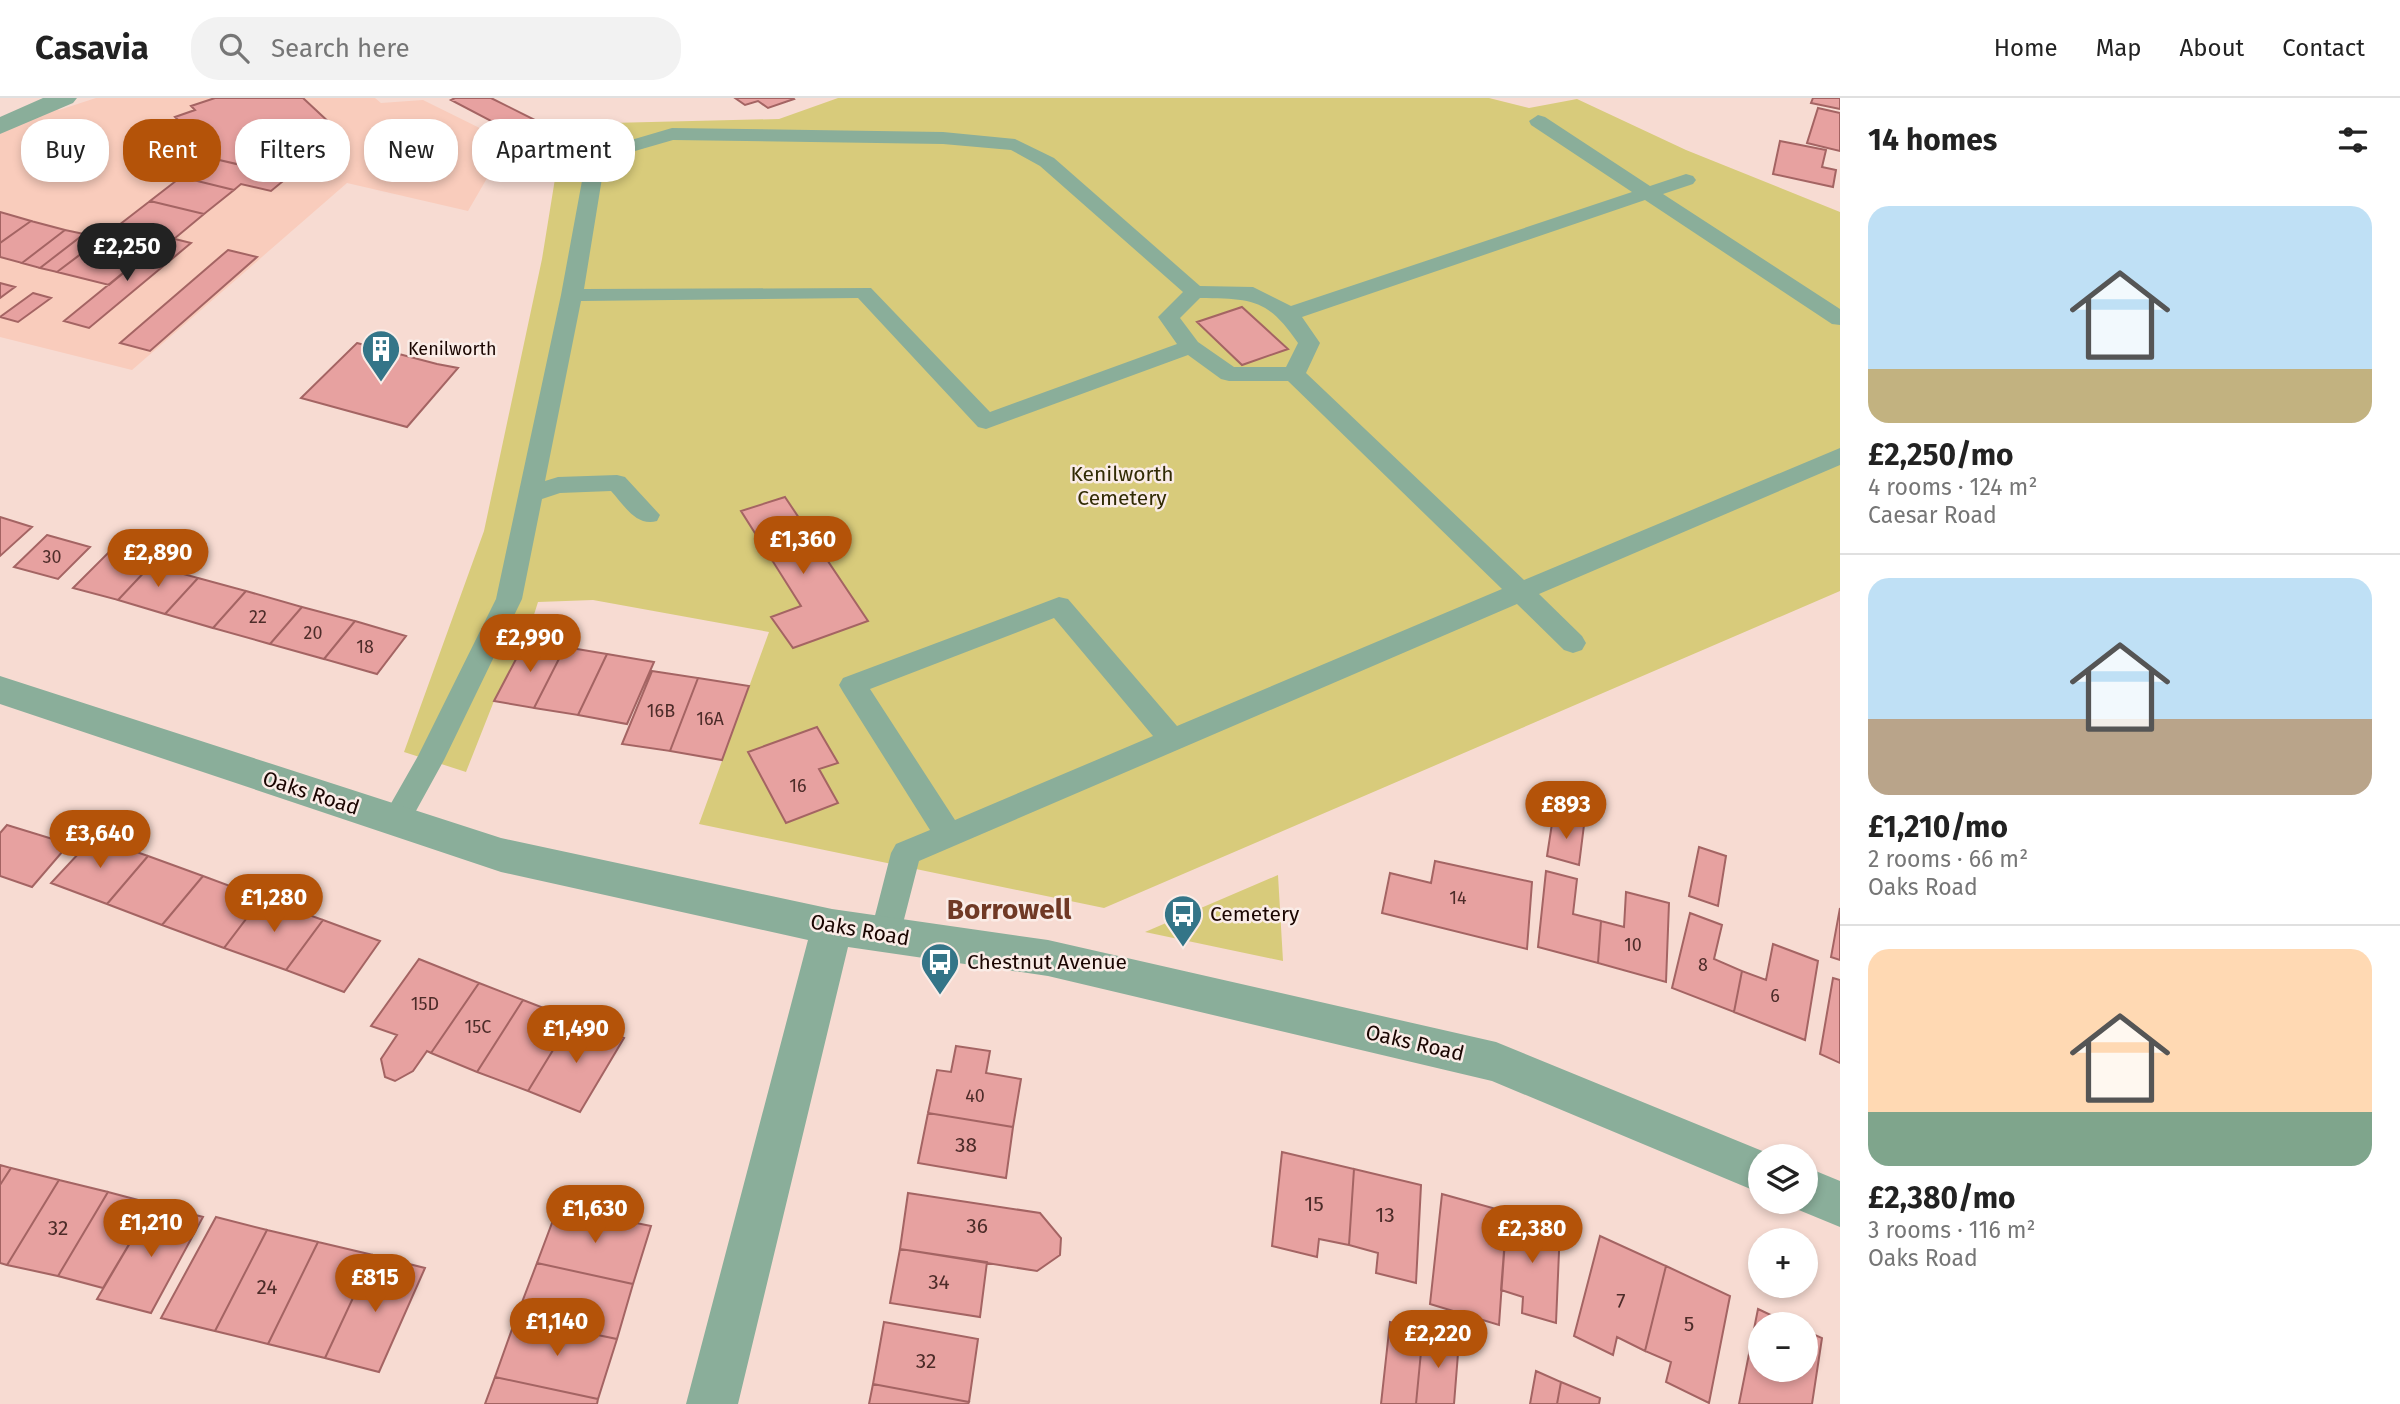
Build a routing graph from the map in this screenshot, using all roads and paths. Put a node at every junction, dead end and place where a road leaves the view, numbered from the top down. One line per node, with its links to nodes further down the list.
1 (64, 98): 3 (street)
2 (1538, 121): 5 (lane)
3 (0, 126)
4 (1686, 180): 5 (lane)
5 (1646, 193): 8 (lane); 9 (lane)
6 (1195, 292): 7 (lane); 8 (lane); 10 (lane)
7 (572, 295): 10 (lane); 13 (lane)
8 (1289, 314): 11 (lane)
9 (1840, 319)
10 (1190, 347): 11 (lane)
11 (1294, 374): 15 (lane)
12 (1840, 456): 15 (lane)
13 (531, 494): 14 (lane); 19 (lane)
14 (648, 514)
15 (1519, 593): 16 (lane); 18 (lane)
16 (1573, 643)
17 (0, 690): 19 (street, Oaks Road)
18 (1172, 740): 20 (lane); 20 (lane)
19 (396, 821): 21 (street, Oaks Road)
20 (949, 835): 22 (lane)
21 (832, 927): 22 (street, Oaks Road); 26 (street)
22 (885, 935): 23 (street, Oaks Road)
23 (1748, 1166)
24 (1818, 1195): 25 (street)
25 (1840, 1204)
26 (712, 1404)

